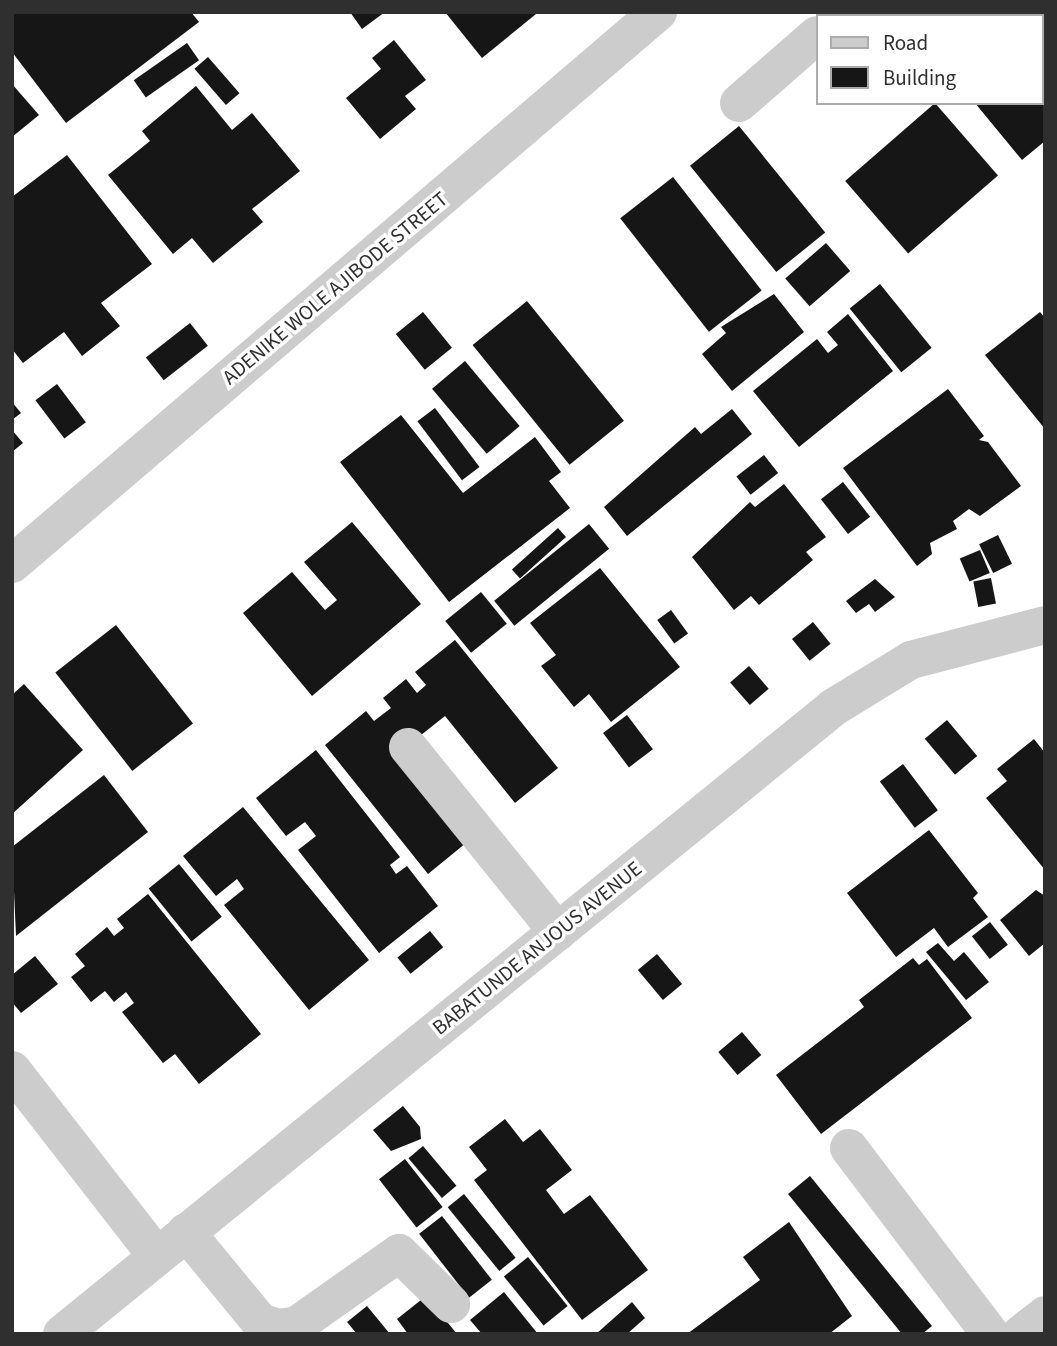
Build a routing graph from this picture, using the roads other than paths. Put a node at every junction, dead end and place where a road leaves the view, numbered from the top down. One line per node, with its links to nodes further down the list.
1 (658, 12): 4 (street, ADENIKE WOLE AJIBODE STREET)
2 (816, 37): 3 (street)
3 (739, 103)
4 (12, 564)
5 (1045, 625): 7 (street, BABATUNDE ANJOUS AVENUE)
6 (408, 747): 7 (street)
7 (558, 932): 10 (street, BABATUNDE ANJOUS AVENUE)
8 (12, 1070): 11 (street)
9 (849, 1148): 15 (street)
10 (186, 1233): 11 (street, BABATUNDE ANJOUS AVENUE); 12 (street)
11 (157, 1256): 14 (street, BABATUNDE ANJOUS AVENUE)
12 (451, 1304)
13 (1045, 1315): 16 (street)
14 (62, 1334)
15 (990, 1334)
16 (1021, 1334)

